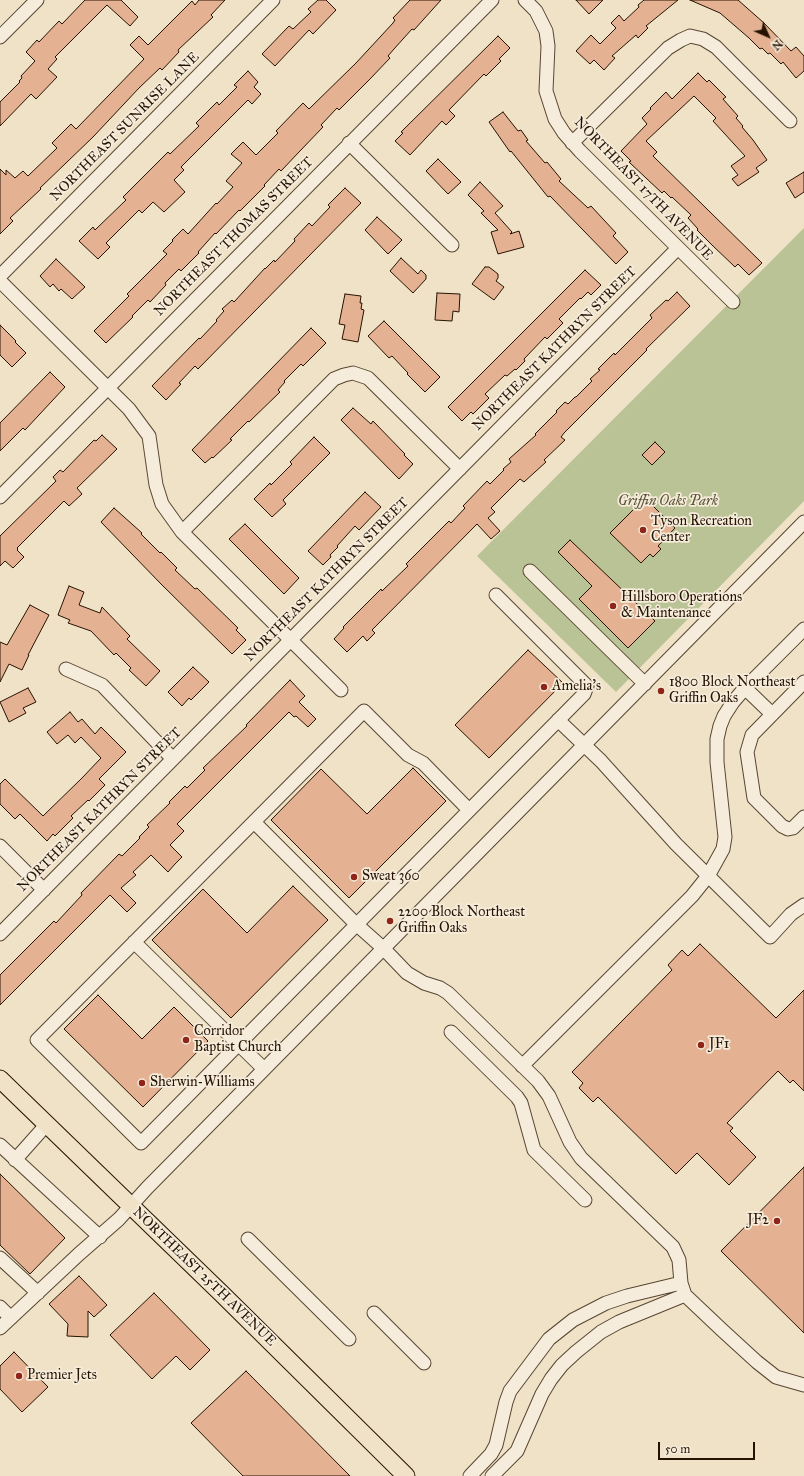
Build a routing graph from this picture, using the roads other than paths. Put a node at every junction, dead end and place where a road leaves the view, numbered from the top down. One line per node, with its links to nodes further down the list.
1 (37, 0): 5 (street)
2 (273, 0): 11 (street, NORTHEAST SUNRISE LANE)
3 (492, 0): 7 (street, NORTHEAST THOMAS STREET)
4 (525, 0): 8 (street, NORTHEAST 17TH AVENUE)
5 (0, 37)
6 (790, 121): 8 (street)
7 (349, 143): 9 (street); 14 (street, NORTHEAST THOMAS STREET)
8 (572, 143): 10 (street, NORTHEAST 17TH AVENUE)
9 (452, 245)
10 (678, 248): 13 (street, NORTHEAST 17TH AVENUE); 15 (street, NORTHEAST KATHRYN STREET)
11 (0, 276)
12 (0, 280): 14 (street)
13 (733, 302)
14 (108, 388): 16 (street, NORTHEAST THOMAS STREET); 18 (street)
15 (460, 468): 18 (street); 22 (street, NORTHEAST KATHRYN STREET)
16 (0, 496)
17 (804, 522): 25 (street)
18 (182, 532): 22 (street)
19 (530, 571): 25 (street)
20 (496, 596): 29 (street)
21 (804, 629): 26 (street)
22 (291, 640): 27 (street); 31 (street, NORTHEAST KATHRYN STREET)
23 (66, 669): 31 (street)
24 (804, 682): 28 (street)
25 (645, 684): 30 (street)
26 (745, 688): 28 (street); 36 (street)
27 (341, 690)
28 (772, 714): 33 (street)
29 (558, 720): 30 (street); 32 (street)
30 (584, 745): 36 (street); 42 (street)
31 (173, 759): 37 (street, NORTHEAST KATHRYN STREET)
32 (469, 810): 34 (street); 39 (street)
33 (804, 817)
34 (254, 822): 39 (street); 41 (street)
35 (0, 846): 37 (street)
36 (708, 876): 38 (street); 45 (street)
37 (44, 890): 40 (street, NORTHEAST KATHRYN STREET)
38 (804, 905)
39 (356, 924): 42 (street); 44 (street)
40 (0, 934)
41 (134, 942): 44 (street); 44 (street)
42 (383, 948): 45 (street); 46 (street)
43 (451, 1032): 51 (street)
44 (238, 1044): 46 (street)
45 (522, 1066): 56 (street)
46 (264, 1069): 52 (street)
47 (0, 1079): 48 (main road, NORTHEAST 25TH AVENUE)
48 (47, 1124): 50 (street); 52 (main road, NORTHEAST 25TH AVENUE)
49 (0, 1145): 50 (street)
50 (15, 1160): 53 (street)
51 (584, 1200)
52 (131, 1206): 53 (street); 65 (main road, NORTHEAST 25TH AVENUE)
53 (100, 1238): 57 (street)
54 (248, 1239): 62 (street)
55 (0, 1258): 57 (street)
56 (683, 1288): 64 (street); 66 (street); 67 (street)
57 (38, 1293): 60 (street)
58 (0, 1308): 60 (street)
59 (374, 1313): 63 (street)
60 (11, 1318): 61 (street)
61 (0, 1328)
62 (349, 1339)
63 (424, 1363)
64 (804, 1385)
65 (406, 1476)
66 (470, 1476)
67 (492, 1476)

